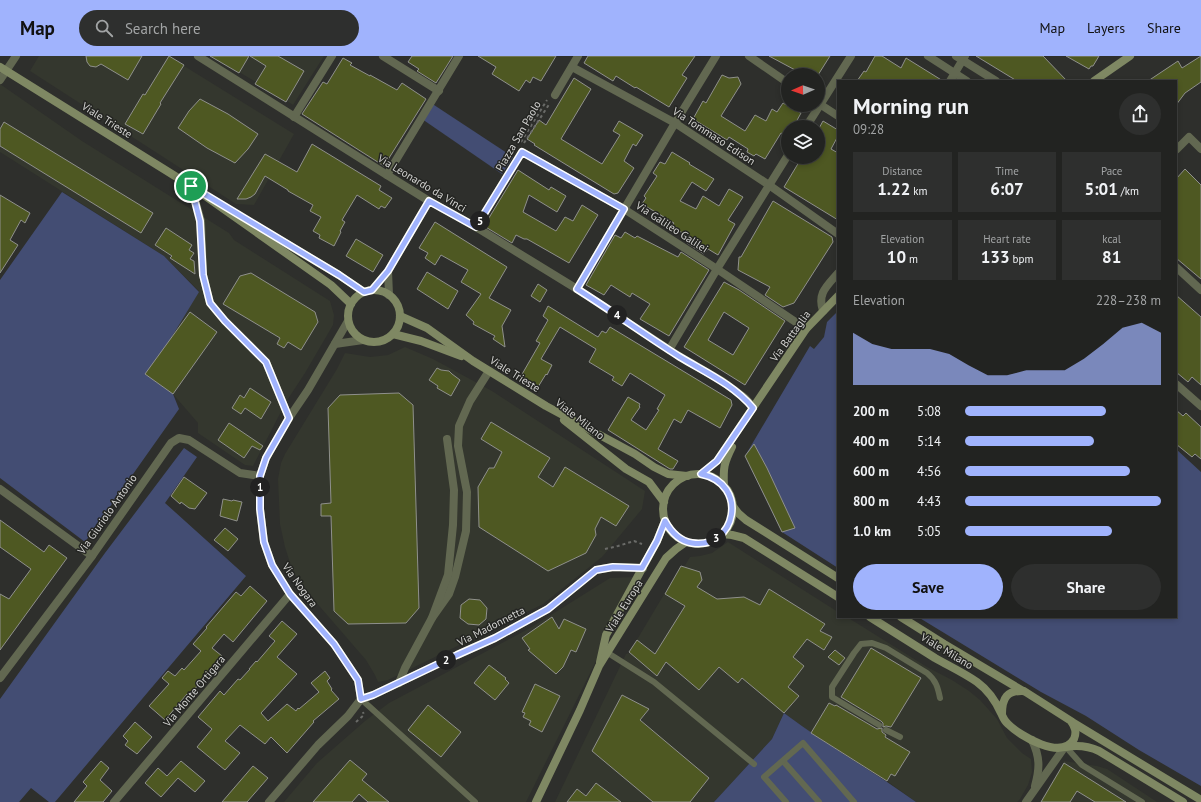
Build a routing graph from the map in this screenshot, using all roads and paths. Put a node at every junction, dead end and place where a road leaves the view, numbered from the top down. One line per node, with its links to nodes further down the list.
1 (16, 56): 14 (street)
2 (198, 56): 27 (street, Via Leonardo da Vinci)
3 (332, 56): 27 (street)
4 (383, 56): 22 (street)
5 (459, 56): 22 (street)
6 (578, 56): 13 (street, Piazza San Paolo)
7 (716, 56): 28 (street)
8 (749, 56): 16 (street)
9 (850, 56): 23 (street)
10 (928, 56): 15 (street)
11 (1129, 56): 21 (main road)
12 (962, 57): 15 (street); 20 (street)
13 (572, 67): 24 (street, Piazza San Paolo); 28 (street, Via Tommaso Edison)
14 (3, 69): 17 (street); 35 (main road, Viale Trieste)
15 (955, 73): 18 (street); 19 (street)
16 (781, 78)
17 (0, 80)
18 (951, 80)
19 (966, 80)
20 (995, 80)
21 (1095, 80)
22 (439, 91): 33 (street)
23 (825, 95)
24 (552, 96): 29 (path); 29 (path, Piazza San Paolo)
25 (825, 108): 26 (street)
26 (837, 115)
27 (294, 117): 33 (street, Via Leonardo da Vinci)
28 (675, 123): 34 (street, Via Tommaso Edison); 38 (street)
29 (521, 148): 38 (street, Via Galileo Galilei); 39 (street, Piazza San Paolo)
30 (1177, 149): 31 (street)
31 (1201, 149)
32 (782, 164): 34 (street)
33 (387, 175): 37 (street, Via Leonardo da Vinci)
34 (769, 185): 40 (street, Via Tommaso Edison); 42 (street)
35 (191, 186): 36 (main road, Viale Trieste); 66 (street)
36 (201, 193): 47 (main road, Viale Trieste); 50 (main road, Viale Trieste)
37 (429, 201): 39 (street, Via Leonardo da Vinci); 43 (street)
38 (624, 209): 42 (street, Via Galileo Galilei); 45 (street)
39 (476, 227): 45 (street, Via Leonardo da Vinci)
40 (837, 233)
41 (1177, 268): 46 (street)
42 (717, 269): 54 (street, Via Galileo Galilei); 58 (street)
43 (388, 271): 47 (street); 48 (street)
44 (837, 274): 51 (street)
45 (577, 289): 58 (street, Via Leonardo da Vinci)
46 (1201, 290)
47 (368, 291): 48 (main road, Viale Trieste); 50 (main road)
48 (389, 295): 52 (main road)
49 (837, 297): 51 (main road, Via Battaglia)
50 (351, 304): 53 (main road)
51 (822, 311): 54 (main road, Via Battaglia)
52 (400, 316): 55 (main road); 59 (main road, Viale Trieste)
53 (348, 321): 56 (main road); 57 (street, Via Nogara)
54 (806, 329): 62 (main road, Via Battaglia)
55 (393, 334): 56 (main road); 59 (main road, Viale Trieste)
56 (363, 340): 57 (street)
57 (335, 344): 66 (street, Via Nogara)
58 (669, 350): 65 (street, Via Leonardo da Vinci)
59 (473, 361): 60 (main road, Viale Trieste)
60 (488, 371): 63 (main road, Viale Trieste); 85 (street)
61 (1177, 385): 64 (street)
62 (763, 392): 65 (main road, Via Battaglia); 71 (main road, Via Battaglia)
63 (546, 406): 70 (main road, Viale Milano); 73 (main road, Viale Milano)
64 (1201, 406)
65 (753, 408): 68 (main road, Via Battaglia)
66 (289, 418): 69 (street, Via Nogara)
67 (447, 439): 85 (street)
68 (701, 474): 70 (main road, Viale Milano); 71 (main road)
69 (260, 476): 80 (street, Via Giuriolo Antonio); 83 (street, Via Nogara)
70 (687, 476): 73 (main road, Viale Milano)
71 (724, 486): 74 (main road)
72 (0, 489): 80 (street)
73 (664, 502): 75 (main road)
74 (732, 505): 76 (main road); 82 (main road)
75 (665, 521): 77 (main road); 81 (main road, Viale Europa)
76 (722, 534): 77 (main road); 84 (main road)
77 (686, 542): 88 (main road, Viale Europa)
78 (642, 544): 79 (path)
79 (605, 549)
80 (92, 556): 90 (street, Via Giuriolo Antonio)
81 (642, 568): 89 (main road, Viale Europa); 91 (street, Via Madonnetta)
82 (837, 577)
83 (290, 594): 94 (street, Via Nogara); 106 (street, Via Monte Ortigara)
84 (837, 596)
85 (432, 618): 91 (street)
86 (872, 618): 95 (main road, Viale Milano)
87 (903, 618): 92 (main road, Viale Milano)
88 (608, 653): 89 (main road, Viale Europa); 103 (lane)
89 (599, 666): 109 (main road, Viale Europa)
90 (0, 678)
91 (399, 683): 94 (street, Via Madonnetta)
92 (1024, 691): 95 (main road); 96 (main road, Viale Milano)
93 (940, 698): 97 (lane)
94 (361, 699): 107 (street); 108 (lane)
95 (1002, 714): 100 (main road, Viale Milano)
96 (1071, 722): 101 (main road); 105 (main road, Viale Milano)
97 (879, 725)
98 (886, 730): 99 (lane)
99 (900, 737)
100 (1032, 740): 101 (main road, Viale Milano); 104 (street)
101 (1065, 747): 104 (street); 114 (lane); 115 (main road, Viale Milano)
102 (783, 761): 110 (lane); 111 (lane); 112 (lane)
103 (754, 764)
104 (1034, 791): 113 (street)
105 (1201, 800)
106 (114, 802)
107 (269, 802)
108 (475, 802)
109 (536, 802)
110 (786, 802)
111 (819, 802)
112 (854, 802)
113 (1026, 802)
114 (1142, 802)
115 (1182, 802)

